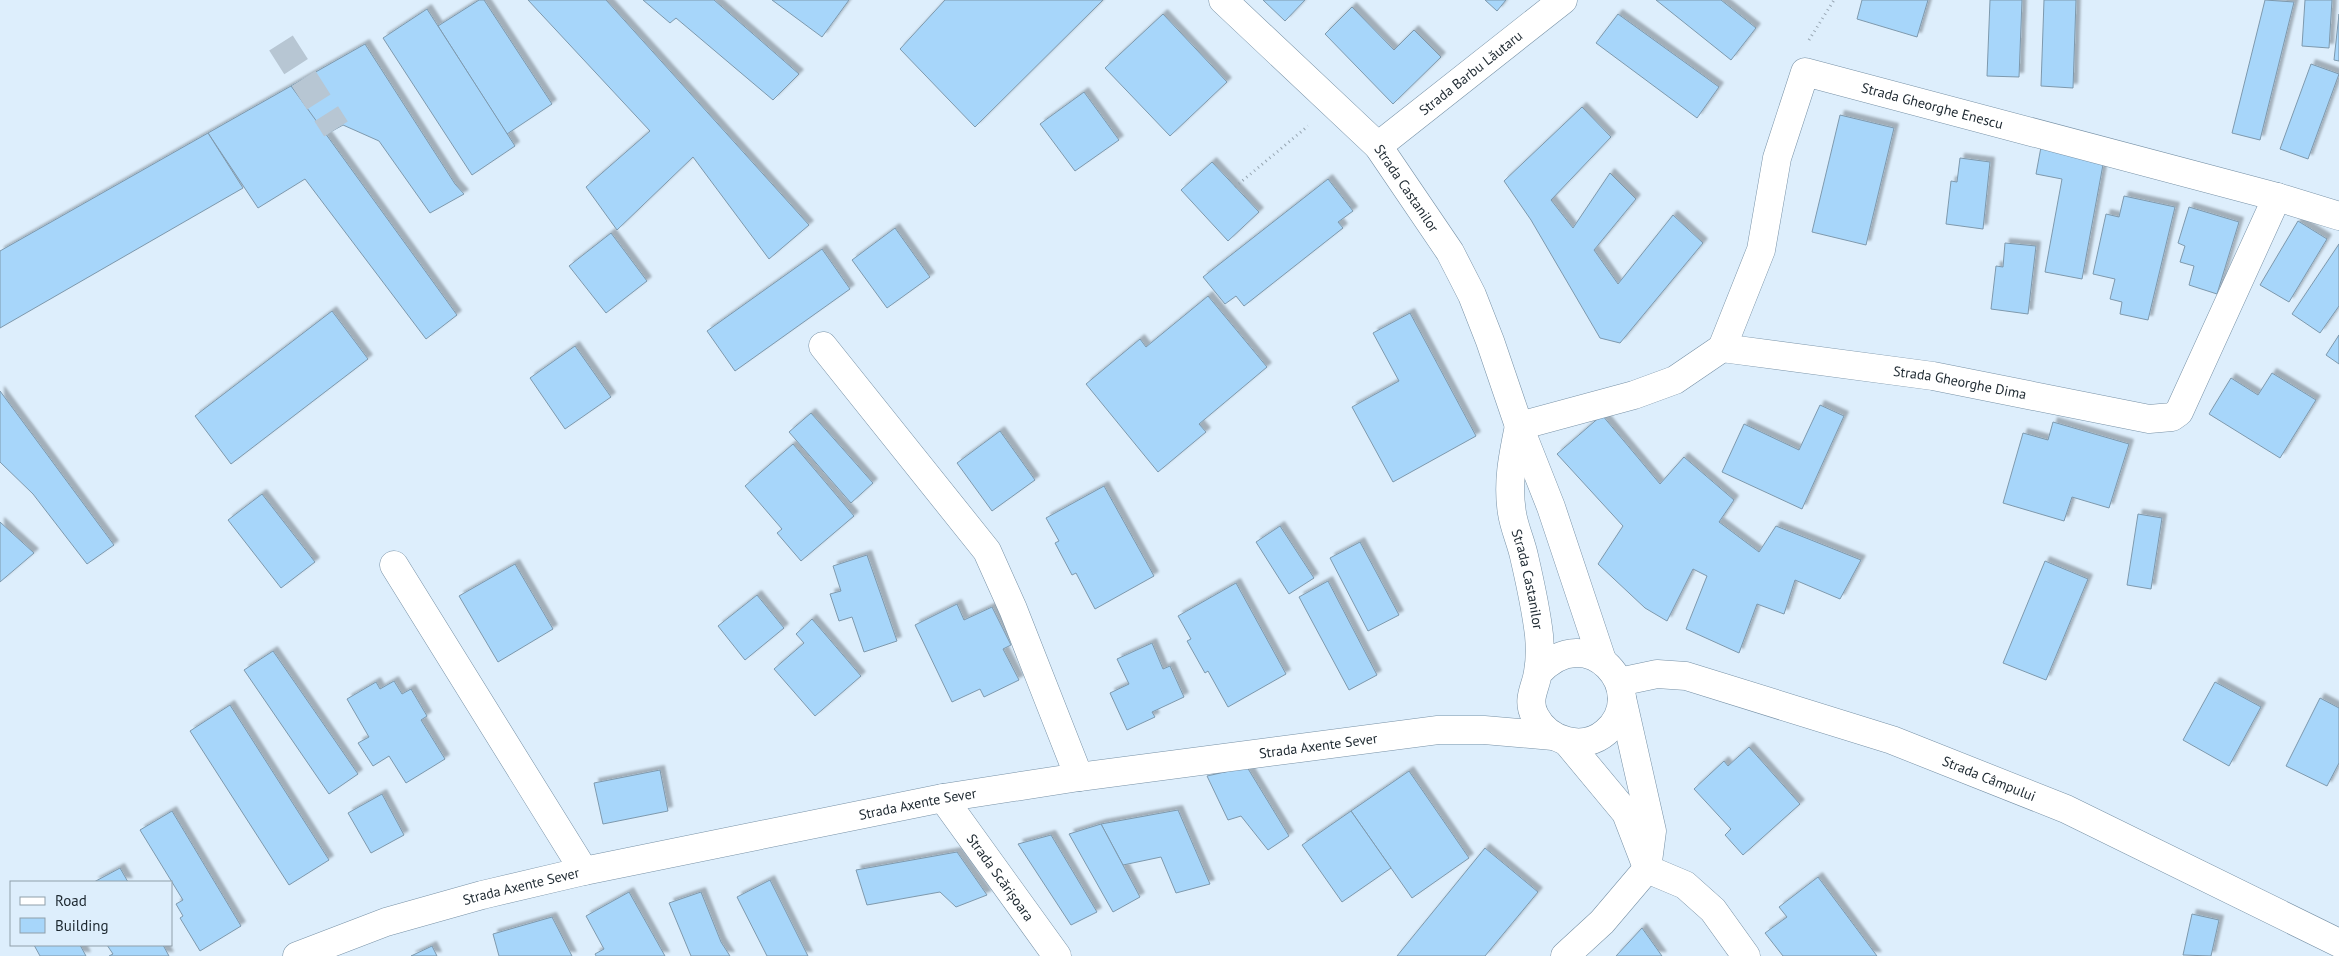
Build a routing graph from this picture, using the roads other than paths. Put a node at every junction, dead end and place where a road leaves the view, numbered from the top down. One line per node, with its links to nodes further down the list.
1 (1223, 0): 3 (street, Strada Castanilor)
2 (1563, 0): 3 (street, Strada Barbu Lăutaru)
3 (1378, 146): 8 (street, Strada Castanilor)
4 (2277, 197): 5 (street, Strada Gheorghe Enescu); 7 (street, Strada Gheorghe Dima); 7 (street, Strada Gheorghe Enescu)
5 (2339, 216)
6 (823, 346): 14 (street)
7 (1722, 348): 8 (street)
8 (1519, 426): 10 (street, Strada Castanilor); 11 (street, Strada Castanilor)
9 (394, 565): 17 (street)
10 (1602, 660): 11 (street); 12 (street, Strada Castanilor)
11 (1538, 673): 13 (street, Strada Castanilor)
12 (1620, 690): 13 (street); 16 (street, Strada Castanilor); 18 (street, Strada Câmpului)
13 (1560, 739): 14 (street, Strada Axente Sever); 16 (street, Strada Castanilor)
14 (1079, 777): 15 (street, Strada Axente Sever)
15 (943, 798): 17 (street, Strada Axente Sever); 20 (street, Strada Scărișoara)
16 (1647, 869): 21 (street); 22 (street)
17 (584, 871): 19 (street, Strada Axente Sever)
18 (2339, 943)
19 (297, 956)
20 (1057, 956)
21 (1565, 956)
22 (1746, 956)

